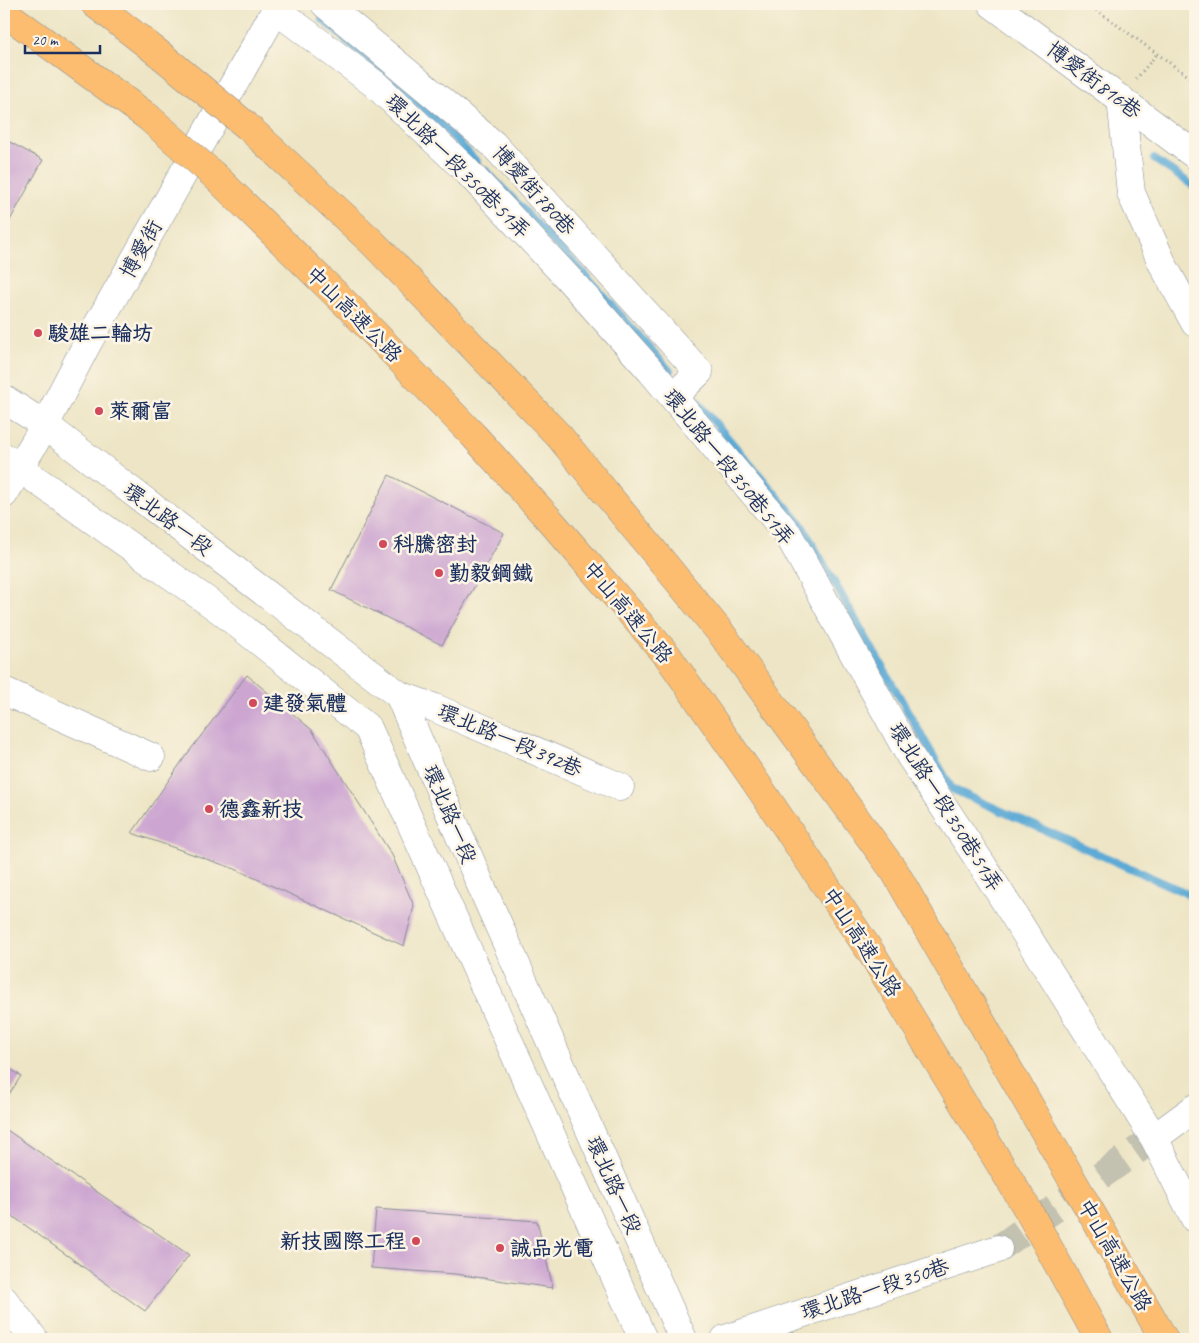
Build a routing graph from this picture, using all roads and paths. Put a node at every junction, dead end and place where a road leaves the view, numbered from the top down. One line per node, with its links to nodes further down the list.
1 (96, 4): 31 (highway, 中山高速公路, bridge)
2 (325, 4): 12 (street, 博愛街780巷)
3 (992, 4): 9 (street, 博愛街816巷)
4 (1088, 4): 7 (path)
5 (278, 7): 12 (street, 環北路一段350巷51弄); 14 (street, 博愛街)
6 (4, 12): 30 (highway, 中山高速公路, bridge)
7 (1157, 54): 8 (path); 9 (path)
8 (1195, 81)
9 (1121, 100): 10 (street, 博愛街816巷); 11 (street)
10 (1195, 155)
11 (1195, 323)
12 (673, 396): 22 (street, 環北路一段350巷51弄)
13 (4, 399): 14 (street, 環北路一段)
14 (45, 426): 15 (street, 博愛街); 18 (street, 環北路一段)
15 (11, 462): 16 (street, 博愛街); 27 (street, 環北路一段)
16 (4, 494)
17 (4, 691): 19 (street)
18 (399, 696): 20 (street, 環北路一段392巷); 28 (street, 環北路一段)
19 (151, 757)
20 (620, 787)
21 (1195, 1108): 22 (street)
22 (1154, 1138): 23 (street, 環北路一段350巷51弄)
23 (1195, 1219)
24 (998, 1249): 29 (street, 環北路一段350巷)
25 (4, 1300): 26 (street)
26 (34, 1339)
27 (644, 1339)
28 (683, 1339)
29 (725, 1339)
30 (1100, 1339)
31 (1164, 1339)

